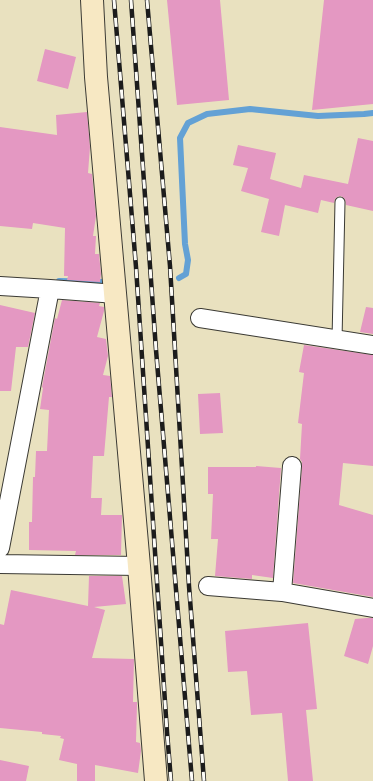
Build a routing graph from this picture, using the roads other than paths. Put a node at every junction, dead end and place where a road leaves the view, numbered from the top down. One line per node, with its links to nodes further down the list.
1 (92, 0): 5 (street)
2 (340, 202): 7 (lane)
3 (0, 286): 4 (street)
4 (50, 289): 5 (street); 10 (street)
5 (116, 294): 12 (street)
6 (200, 318): 7 (street)
7 (337, 340): 8 (street)
8 (373, 345)
9 (292, 466): 14 (street)
10 (0, 548)
11 (0, 564): 12 (street)
12 (139, 566): 16 (street)
13 (208, 586): 14 (street)
14 (282, 592): 15 (street)
15 (373, 608)
16 (156, 781)

